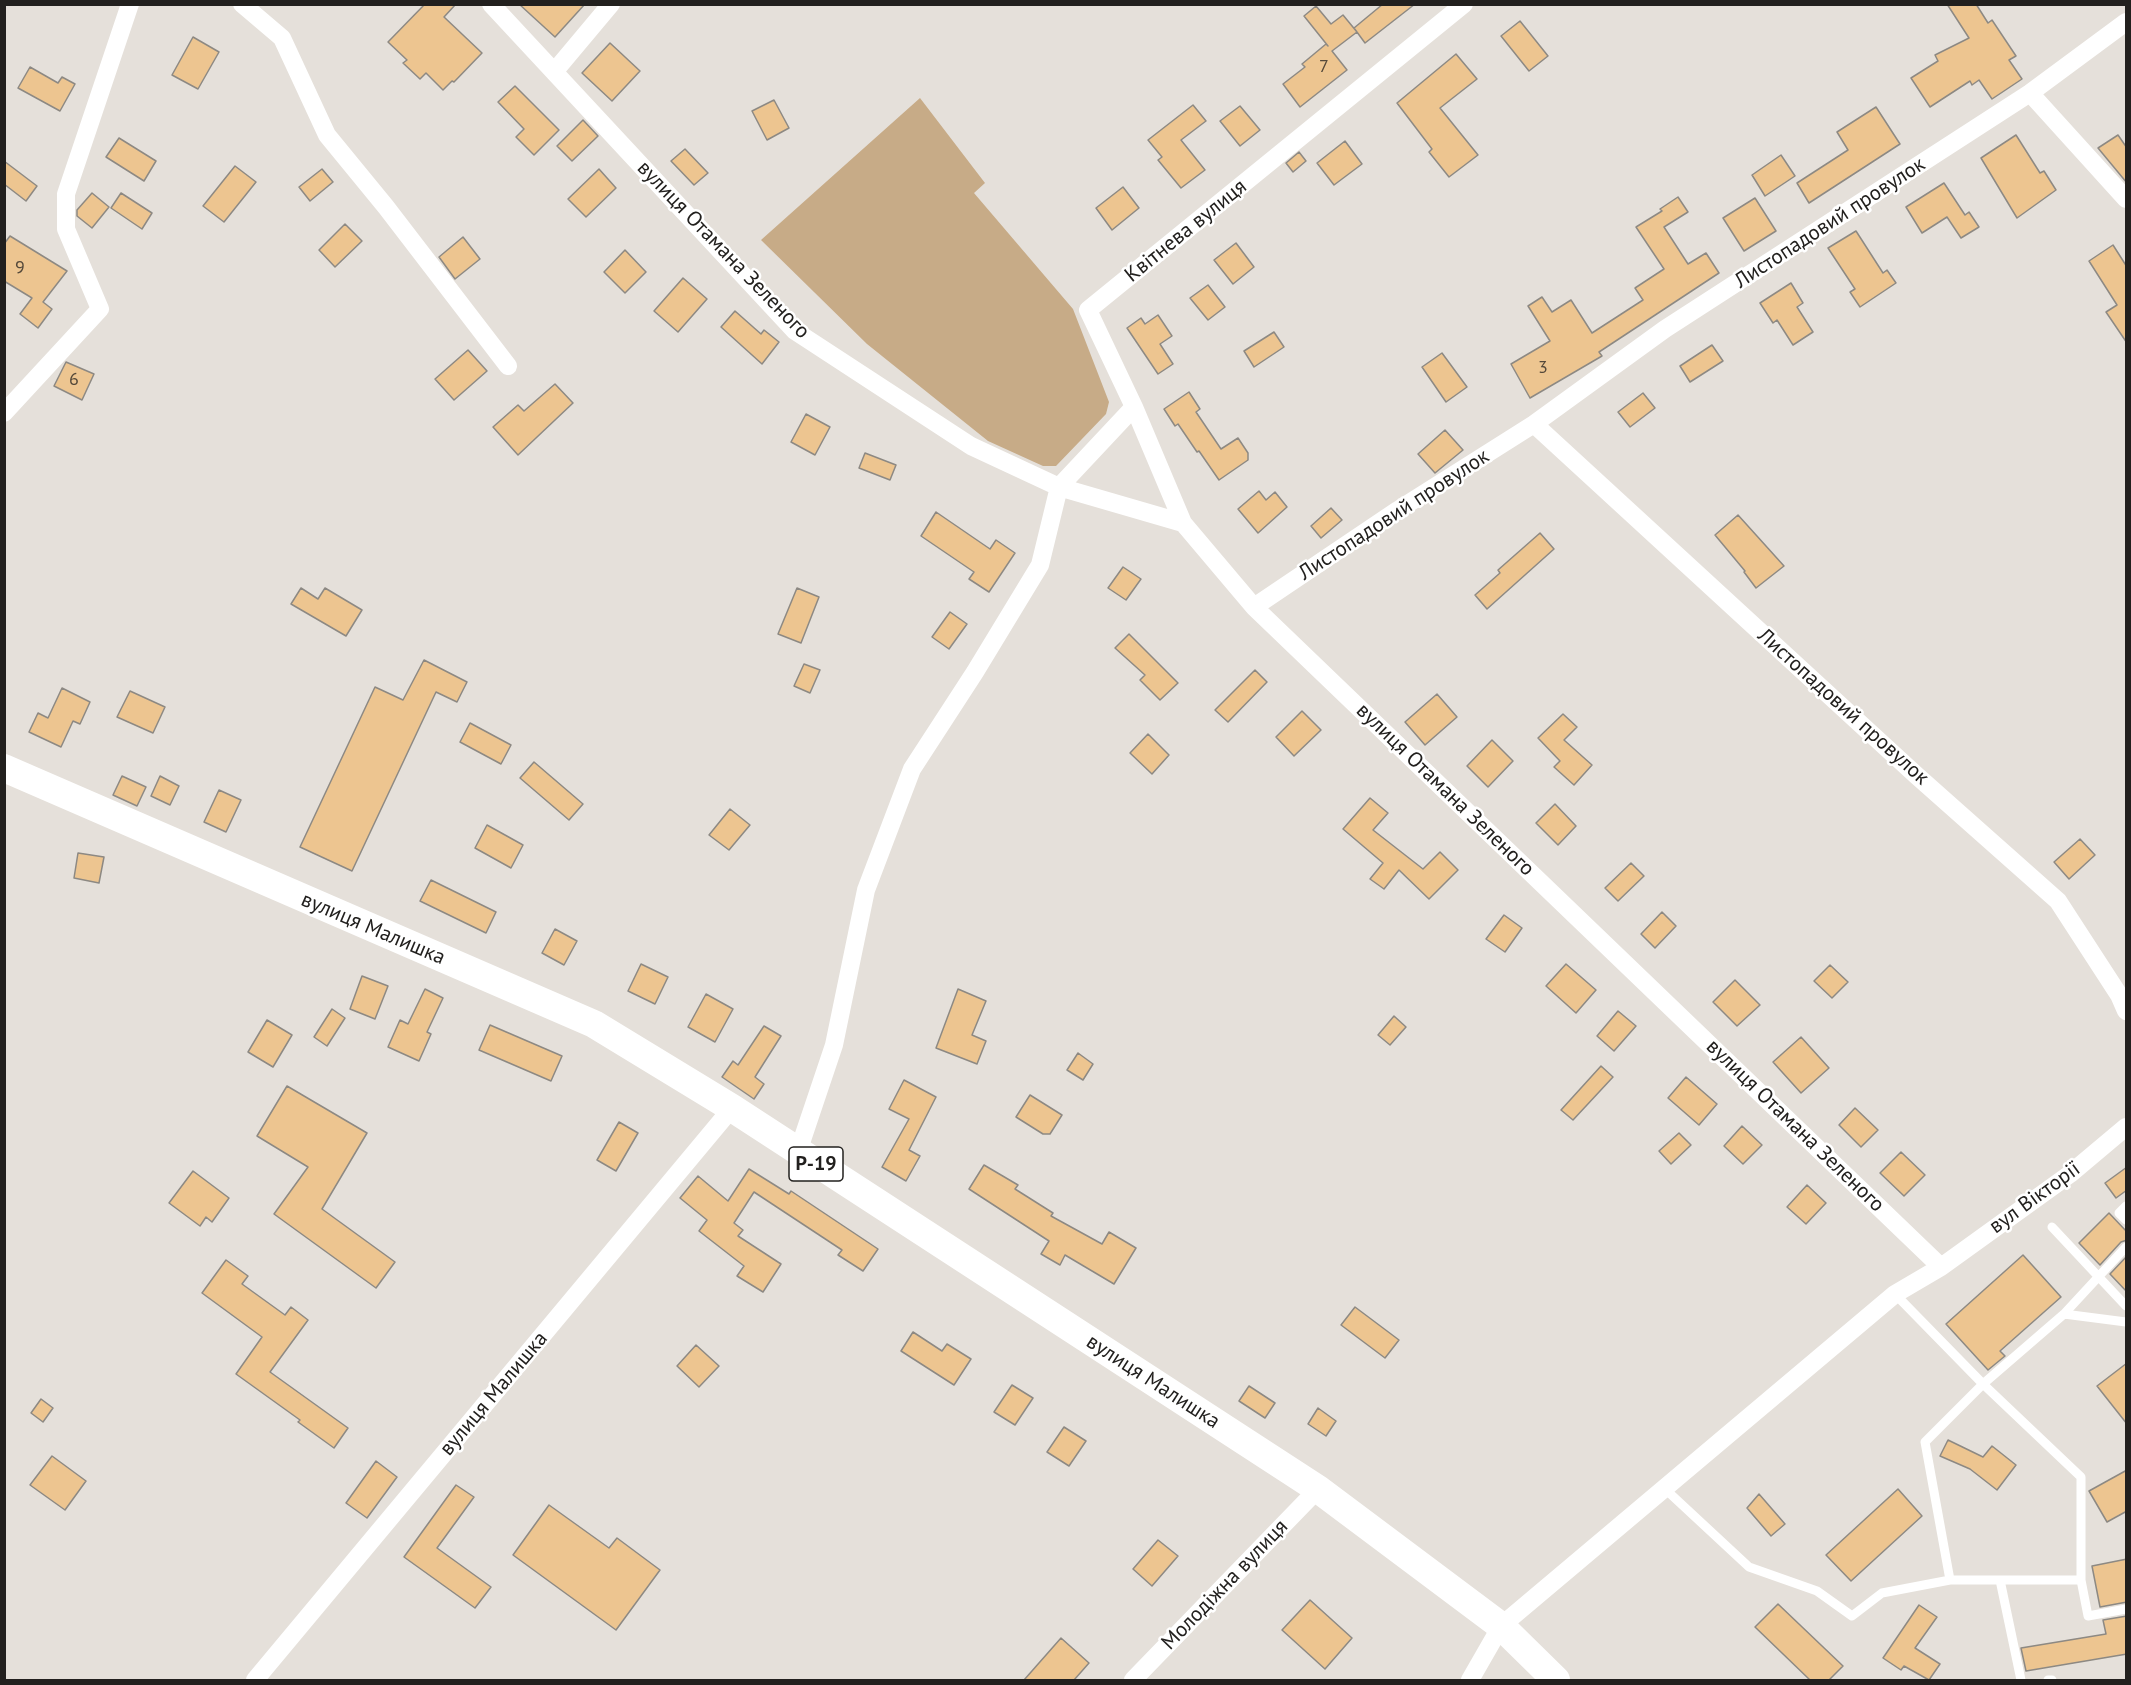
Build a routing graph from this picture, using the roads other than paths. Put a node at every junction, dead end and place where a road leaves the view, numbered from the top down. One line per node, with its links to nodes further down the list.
1 (130, 4): 12 (street)
2 (242, 4): 10 (street)
3 (491, 4): 7 (street, вулиця Отамана Зеленого)
4 (611, 4): 7 (street)
5 (1464, 4): 11 (street, Квітнева вулиця)
6 (2127, 22): 8 (street, Листопадовий провулок)
7 (554, 72): 14 (street, вулиця Отамана Зеленого)
8 (2030, 93): 9 (street); 13 (street, Листопадовий провулок)
9 (2127, 199)
10 (508, 366)
11 (1134, 407): 14 (street); 15 (street, Квітнева вулиця)
12 (4, 413)
13 (1534, 424): 16 (street, Листопадовий провулок); 18 (street, Листопадовий провулок)
14 (1059, 487): 15 (street, вулиця Отамана Зеленого); 21 (street)
15 (1183, 523): 16 (street, вулиця Отамана Зеленого)
16 (1254, 607): 26 (street, вулиця Отамана Зеленого)
17 (4, 768): 19 (main road, вулиця Малишка / Р-19)
18 (2127, 1011)
19 (732, 1108): 21 (main road, вулиця Малишка / Р-19); 40 (street, вулиця Малишка)
20 (2127, 1127): 26 (street, вул Вікторії)
21 (798, 1152): 34 (main road, вулиця Малишка / Р-19)
22 (2127, 1206): 23 (lane)
23 (2127, 1220)
24 (2052, 1227): 27 (lane)
25 (2127, 1247): 27 (lane)
26 (1941, 1267): 28 (street)
27 (2098, 1277): 29 (lane); 30 (lane)
28 (1896, 1294): 32 (lane); 33 (street)
29 (2127, 1306)
30 (2064, 1314): 31 (lane); 32 (lane)
31 (2127, 1322)
32 (1983, 1384): 35 (lane); 37 (lane)
33 (1664, 1488): 35 (lane); 39 (street)
34 (1318, 1489): 39 (main road, вулиця Малишка / Р-19); 41 (street, Молодіжна вулиця)
35 (1950, 1580): 36 (lane)
36 (2000, 1580): 37 (lane); 44 (lane)
37 (2081, 1580): 38 (lane)
38 (2127, 1609)
39 (1501, 1626): 42 (street); 43 (main road, вулиця Малишка / Р-19)
40 (255, 1680)
41 (1133, 1680)
42 (1470, 1680)
43 (1556, 1680)
44 (2021, 1680)

